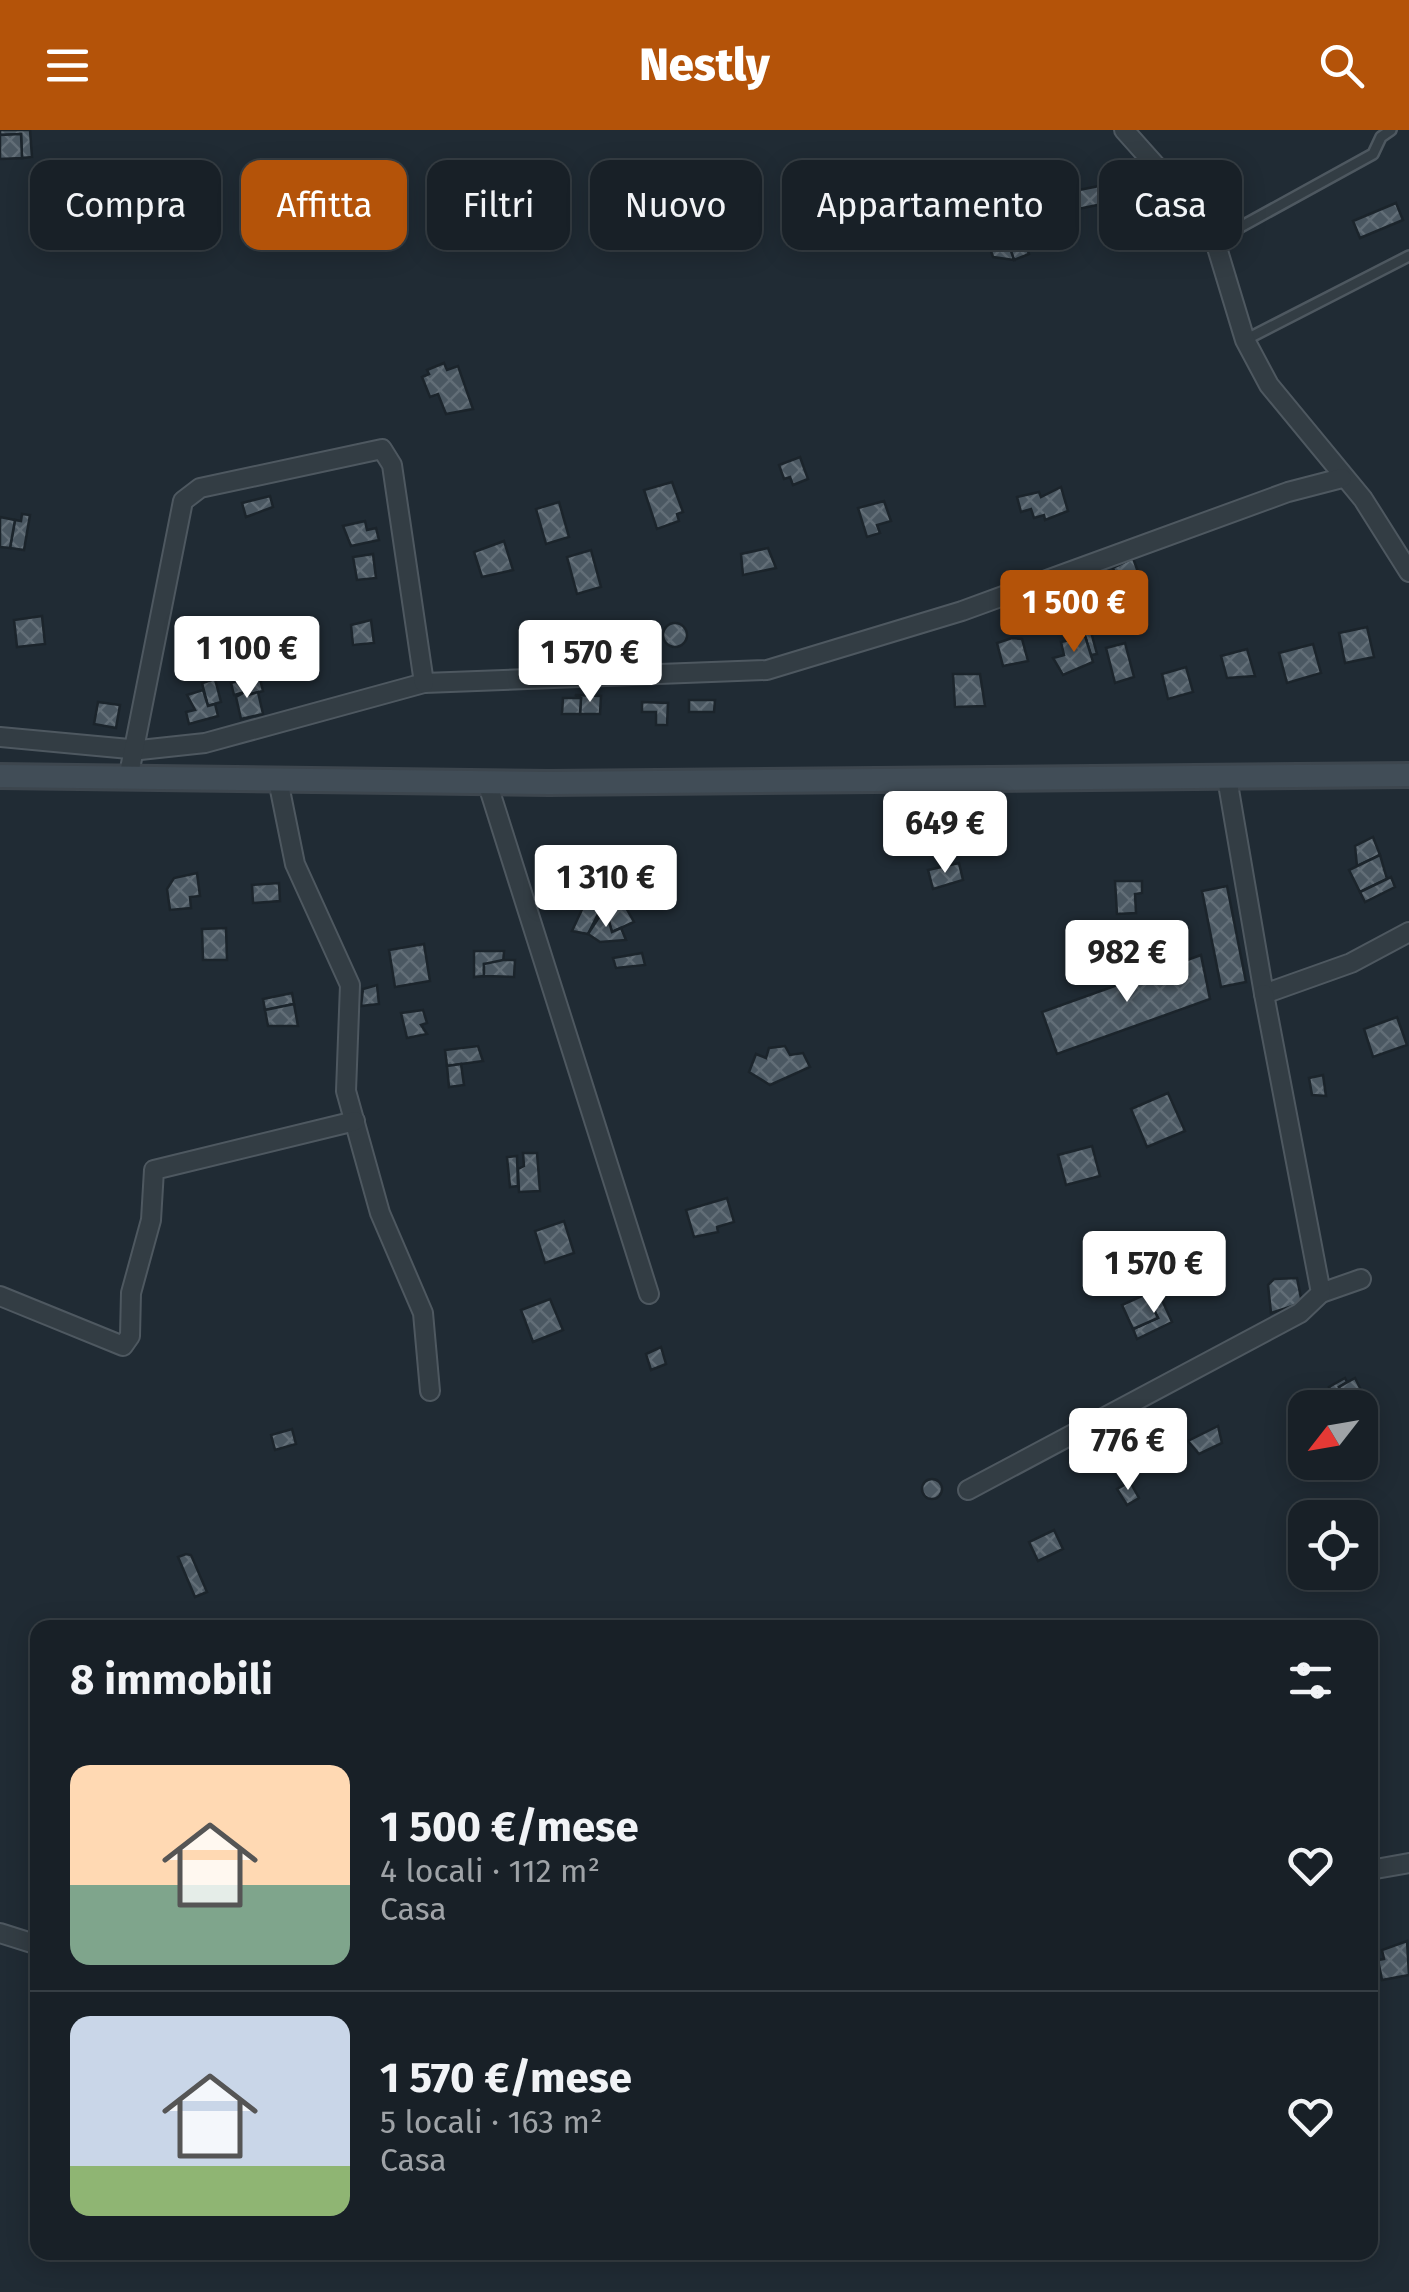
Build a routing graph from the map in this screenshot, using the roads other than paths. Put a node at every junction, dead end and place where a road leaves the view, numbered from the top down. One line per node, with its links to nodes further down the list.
1 (1124, 130): 3 (street)
2 (1391, 130): 4 (lane)
3 (1151, 160)
4 (1242, 226)
5 (1218, 250): 7 (street)
6 (1409, 256): 7 (lane)
7 (1245, 340): 8 (street)
8 (1342, 478): 9 (street); 10 (street)
9 (1409, 572)
10 (424, 683): 12 (street); 12 (street)
11 (0, 737): 12 (street)
12 (131, 750): 16 (street)
13 (1409, 775): 15 (main road)
14 (0, 776): 16 (main road)
15 (1227, 778): 18 (main road); 20 (street)
16 (128, 779): 17 (main road)
17 (278, 780): 18 (main road); 21 (street)
18 (486, 782): 24 (street)
19 (1409, 932): 20 (street)
20 (1264, 994): 23 (street)
21 (355, 1121): 25 (street); 26 (street)
22 (1361, 1279): 23 (street)
23 (1321, 1292): 27 (street)
24 (648, 1294)
25 (0, 1296)
26 (430, 1392)
27 (968, 1490)
28 (1409, 1863): 29 (street)
29 (1378, 1869)
30 (0, 1933): 31 (street)
31 (30, 1942)

